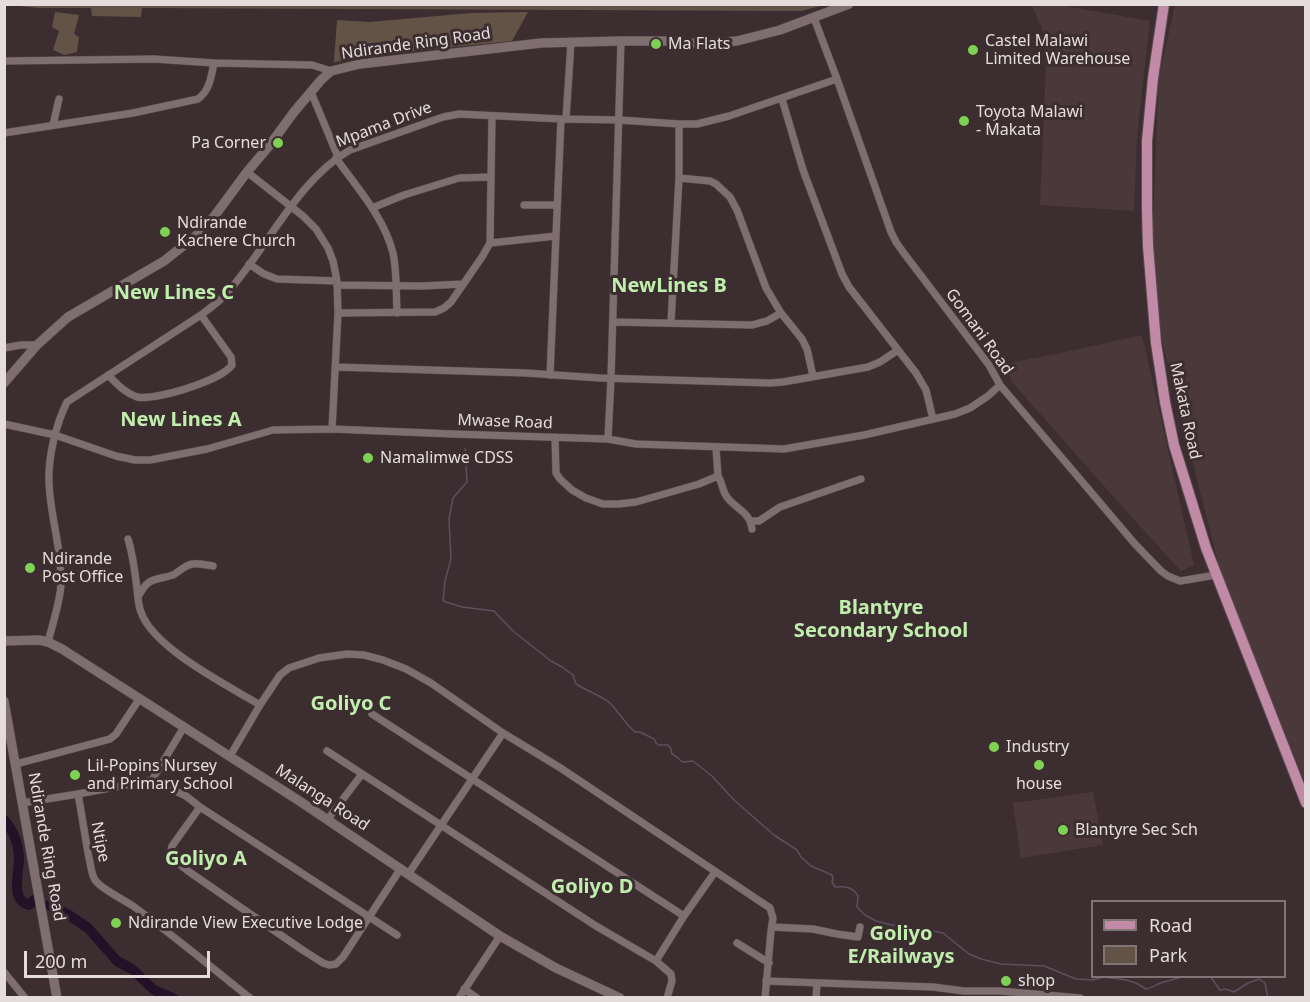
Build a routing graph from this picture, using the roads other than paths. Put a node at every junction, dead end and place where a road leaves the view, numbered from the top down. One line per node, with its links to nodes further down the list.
1 (849, 4): 3 (street, Ndirande Ring Road)
2 (1164, 4): 60 (main road, Makata Road)
3 (814, 18): 4 (street, Ndirande Ring Road); 9 (street, Gomani Road)
4 (621, 41): 5 (street, Ndirande Ring Road); 15 (street)
5 (571, 42): 8 (street, Ndirande Ring Road); 14 (street)
6 (4, 61): 7 (street)
7 (214, 63): 8 (street); 16 (street)
8 (331, 71): 10 (street, Ndirande Ring Road)
9 (837, 79): 12 (street, Mpama Drive); 48 (street, Gomani Road)
10 (311, 92): 19 (street); 20 (street, Ndirande Ring Road)
11 (59, 99): 16 (street)
12 (782, 99): 17 (street, Mpama Drive); 41 (street)
13 (492, 116): 14 (street, Mpama Drive); 19 (street, Mpama Drive); 21 (street)
14 (564, 119): 15 (street, Mpama Drive); 24 (street)
15 (619, 120): 17 (street, Mpama Drive); 37 (street)
16 (53, 124): 18 (street)
17 (679, 124): 22 (street)
18 (4, 133)
19 (337, 157): 25 (street, Mpama Drive); 26 (street)
20 (247, 172): 25 (street); 39 (street, Ndirande Ring Road)
21 (490, 177): 26 (street); 28 (street)
22 (679, 178): 35 (street); 38 (street)
23 (524, 205): 24 (street)
24 (557, 205): 27 (street)
25 (291, 207): 29 (street, Mpama Drive); 30 (street)
26 (372, 208): 32 (street)
27 (556, 236): 28 (street); 44 (street)
28 (490, 243): 31 (street)
29 (249, 264): 30 (street); 36 (street, Mpama Drive)
30 (337, 283): 32 (street); 33 (street)
31 (463, 284): 32 (street); 34 (street)
32 (396, 286): 34 (street)
33 (338, 313): 34 (street); 42 (street)
34 (397, 313)
35 (781, 313): 38 (street); 45 (street)
36 (201, 315): 43 (street, Mpama Drive); 43 (street)
37 (613, 322): 38 (street); 46 (street)
38 (671, 322)
39 (37, 345): 40 (street); 47 (street, Ndirande Ring Road)
40 (4, 348)
41 (898, 350): 45 (street); 49 (street)
42 (335, 368): 44 (street); 51 (street)
43 (108, 375): 52 (street, Mpama Drive)
44 (550, 375): 46 (street)
45 (813, 376): 46 (street)
46 (611, 378): 54 (street)
47 (4, 384)
48 (1000, 385): 49 (street, Mwase Road); 60 (street, Gomani Road)
49 (933, 419): 55 (street, Mwase Road)
50 (4, 424): 52 (street, Mwase Road)
51 (332, 429): 52 (street, Mwase Road); 53 (street, Mwase Road)
52 (55, 435): 63 (street, Mpama Drive)
53 (555, 437): 54 (street, Mwase Road); 56 (street)
54 (608, 439): 55 (street, Mwase Road)
55 (716, 448): 56 (street)
56 (718, 476): 57 (street)
57 (861, 479)
58 (128, 538): 61 (street)
59 (213, 566): 61 (street)
60 (1216, 575): 79 (main road, Makata Road)
61 (138, 597): 66 (street)
62 (4, 641): 63 (street, Malanga Road)
63 (48, 642): 64 (street, Malanga Road)
64 (140, 698): 68 (street, Malanga Road); 73 (street)
65 (4, 701): 70 (street, Ndirande Ring Road)
66 (260, 705): 69 (street); 72 (street)
67 (372, 714): 75 (street)
68 (184, 727): 72 (street, Malanga Road); 76 (street)
69 (503, 733): 75 (street); 84 (street)
70 (7, 737): 73 (street, Ndirande Ring Road)
71 (327, 751): 74 (street)
72 (230, 756): 81 (street, Malanga Road)
73 (16, 764): 78 (street, Ndirande Ring Road)
74 (362, 774): 81 (street); 82 (street)
75 (472, 778): 82 (street); 85 (street)
76 (152, 780): 77 (street); 80 (street)
77 (78, 794): 78 (street); 101 (street, Ntipe)
78 (22, 803): 100 (street, Ndirande Ring Road)
79 (1305, 803)
80 (200, 807): 86 (street); 86 (street)
81 (328, 819): 83 (street, Malanga Road)
82 (441, 825): 83 (street); 92 (street)
83 (405, 870): 86 (street); 90 (street, Malanga Road)
84 (715, 872): 85 (street); 87 (street)
85 (684, 916): 92 (street)
86 (369, 917): 89 (street)
87 (772, 927): 88 (street); 93 (street)
88 (860, 927)
89 (397, 935)
90 (500, 936): 97 (street); 104 (street, Malanga Road)
91 (737, 943): 93 (street)
92 (656, 961): 105 (street)
93 (769, 963): 95 (street)
94 (4, 972): 99 (street)
95 (766, 981): 96 (street); 106 (street)
96 (817, 983): 98 (street); 107 (street)
97 (464, 990): 102 (street); 103 (street)
98 (964, 994): 108 (street)
99 (26, 998)
100 (57, 998)
101 (250, 998)
102 (459, 998)
103 (477, 998)
104 (620, 998)
105 (667, 998)
106 (765, 998)
107 (816, 998)
108 (1080, 998)

